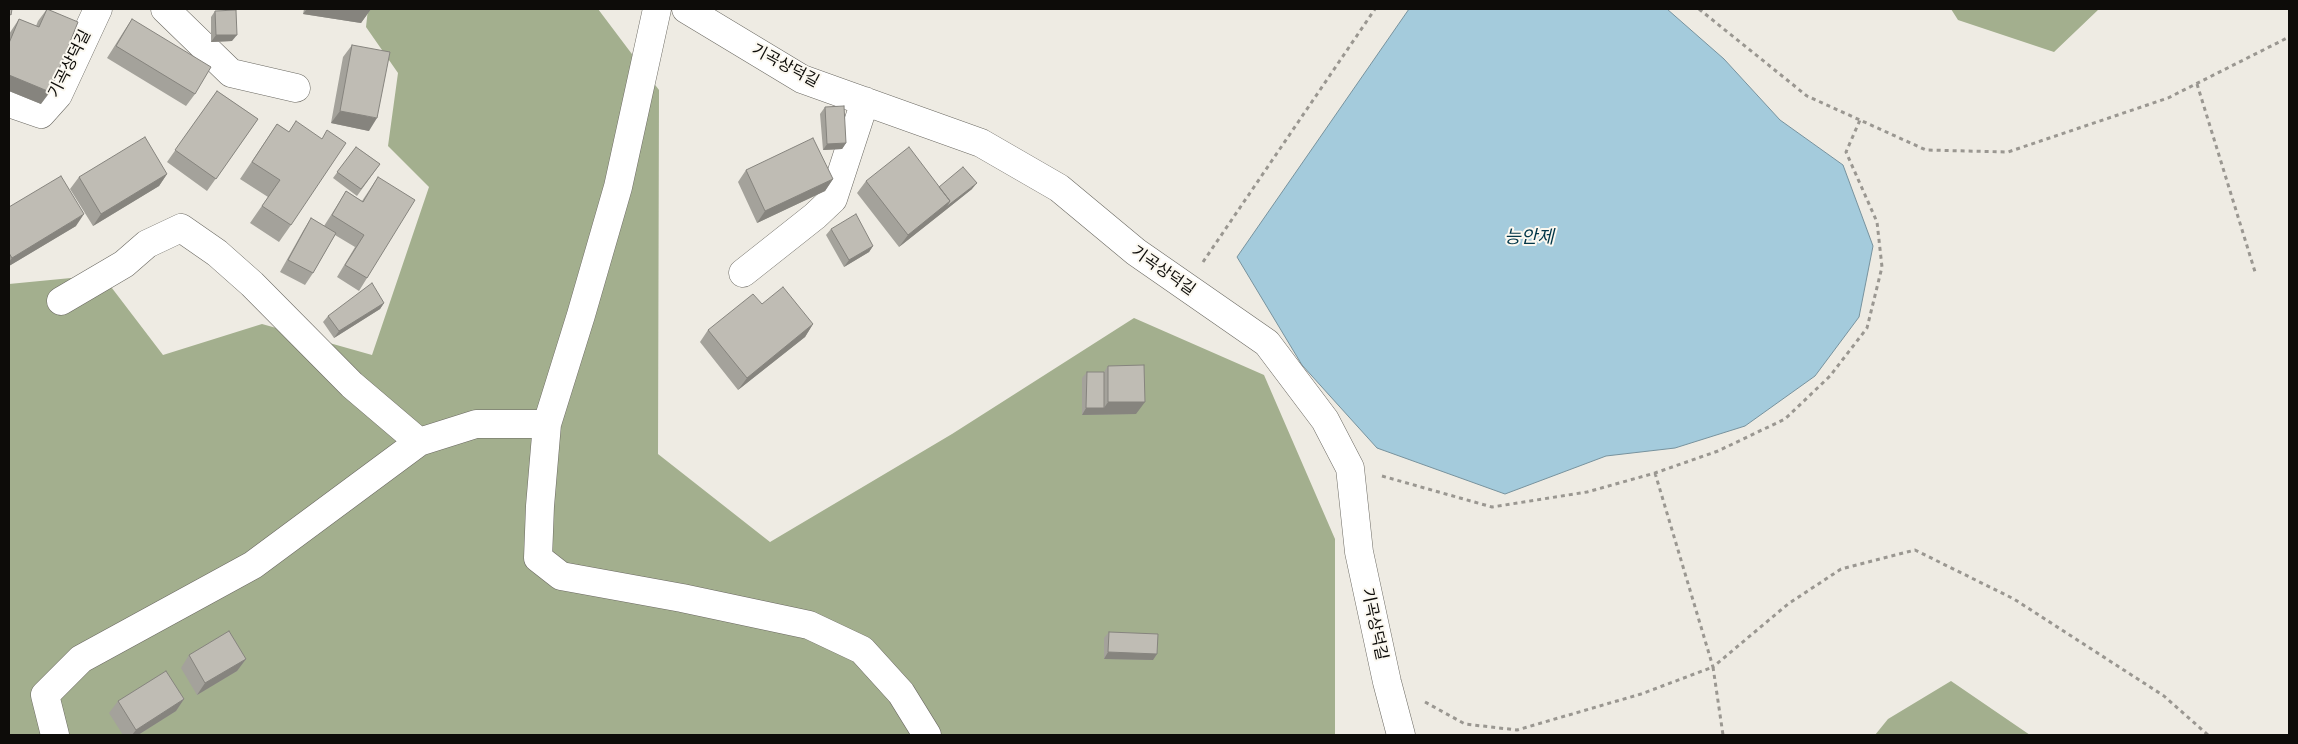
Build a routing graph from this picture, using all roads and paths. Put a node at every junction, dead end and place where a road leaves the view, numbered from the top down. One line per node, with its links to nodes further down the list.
1 (98, 9): 11 (street, 기곡상덕길)
2 (165, 9): 9 (street)
3 (657, 9): 17 (street)
4 (686, 9): 10 (street, 기곡상덕길)
5 (1375, 9): 15 (path)
6 (1699, 9): 12 (path)
7 (2289, 37): 8 (path)
8 (2197, 84): 12 (path); 14 (path)
9 (296, 88)
10 (865, 101): 13 (street); 15 (street, 기곡상덕길)
11 (9, 103)
12 (1860, 120): 20 (path)
13 (744, 273)
14 (2256, 275)
15 (1186, 287): 19 (street, 기곡상덕길)
16 (60, 301): 18 (street)
17 (547, 424): 18 (street); 24 (street)
18 (418, 442): 23 (street)
19 (1350, 468): 20 (path); 22 (street, 기곡상덕길)
20 (1655, 473): 21 (path)
21 (1713, 667): 22 (path); 26 (path); 27 (path)
22 (1387, 682): 25 (street, 기곡상덕길)
23 (55, 735)
24 (927, 735)
25 (1401, 735)
26 (1723, 735)
27 (2208, 735)

